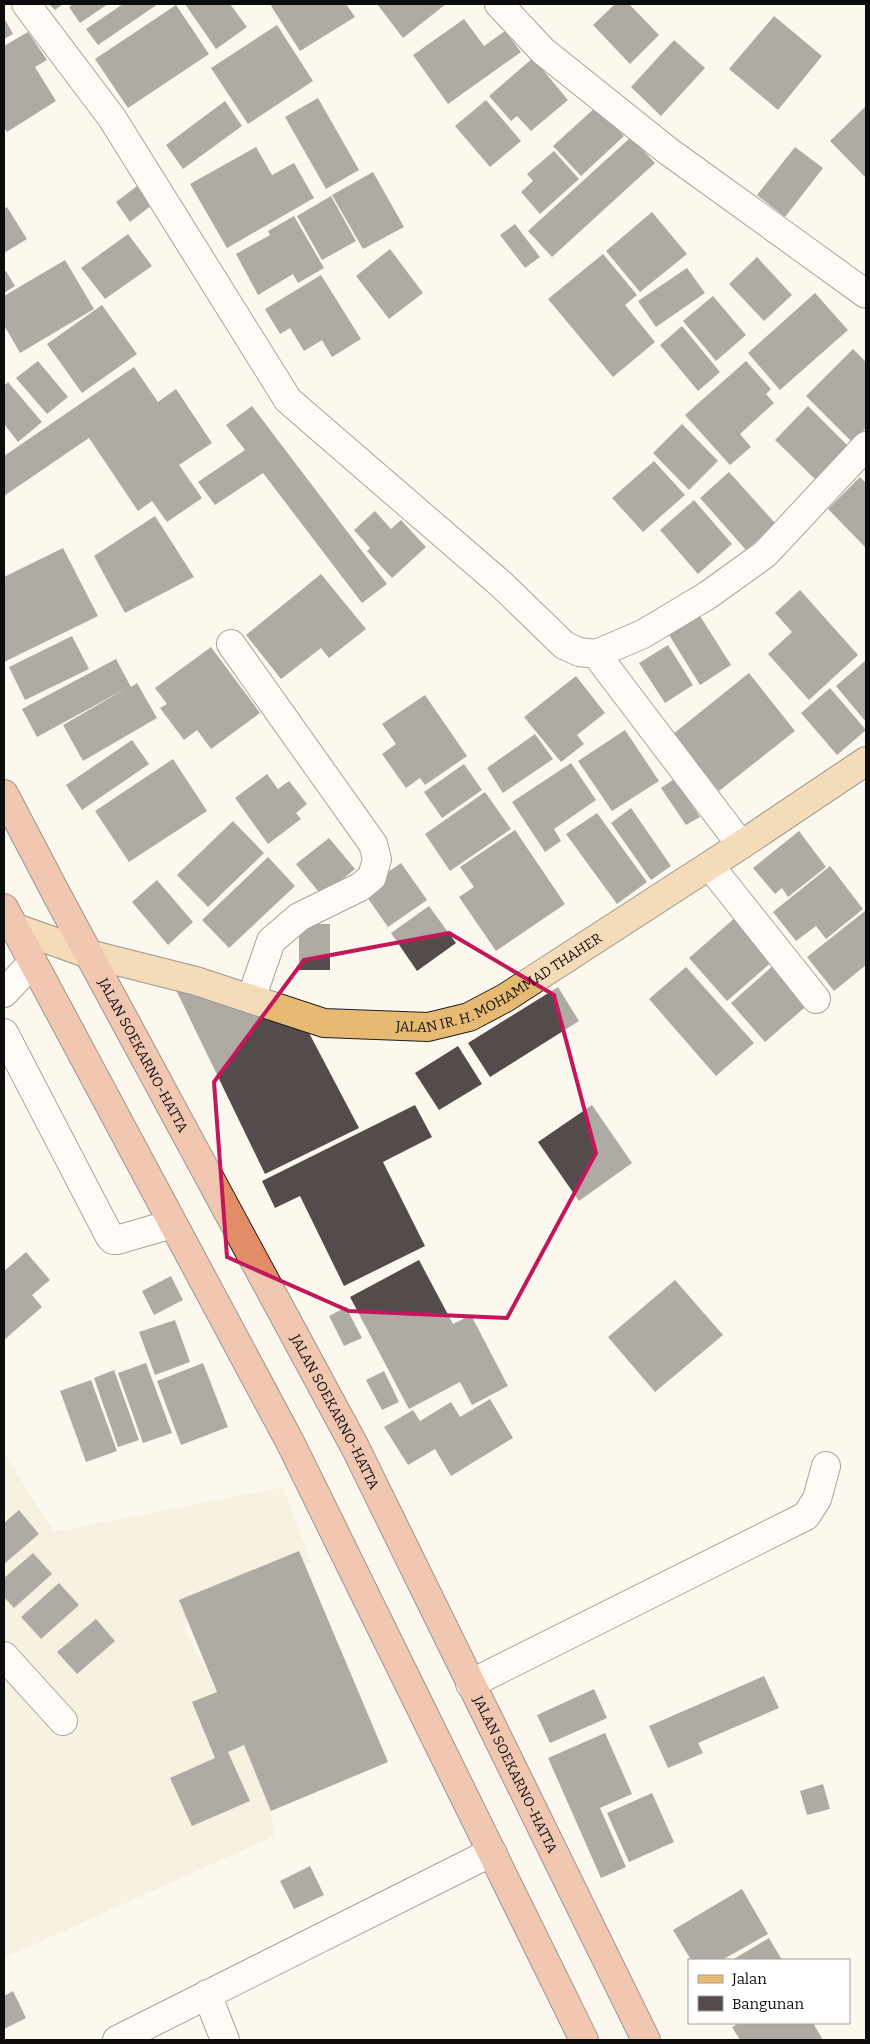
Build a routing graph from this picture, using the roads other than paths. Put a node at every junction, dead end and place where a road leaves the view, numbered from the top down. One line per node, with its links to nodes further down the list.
1 (26, 4): 6 (street)
2 (498, 4): 3 (street)
3 (866, 294)
4 (866, 446): 6 (street)
5 (231, 644): 15 (street)
6 (596, 654): 9 (street)
7 (866, 761): 9 (main road, JALAN IR. H. MOHAMMAD THAHER)
8 (4, 794): 12 (highway, JALAN SOEKARNO-HATTA)
9 (741, 846): 10 (main road, JALAN IR. H. MOHAMMAD THAHER)
10 (710, 866): 15 (main road, JALAN IR. H. MOHAMMAD THAHER); 16 (street)
11 (9, 918): 12 (main road, JALAN IR. H. MOHAMMAD THAHER); 13 (highway)
12 (89, 954): 15 (main road, JALAN IR. H. MOHAMMAD THAHER); 21 (highway, JALAN SOEKARNO-HATTA)
13 (32, 963): 14 (street); 18 (highway)
14 (4, 993)
15 (252, 999)
16 (816, 999)
17 (4, 1033): 18 (street)
18 (172, 1224): 23 (highway)
19 (826, 1466): 21 (street)
20 (4, 1656): 22 (street)
21 (470, 1684): 28 (highway, JALAN SOEKARNO-HATTA)
22 (63, 1721)
23 (492, 1852): 24 (street); 27 (highway)
24 (207, 1994): 25 (street); 26 (street)
25 (117, 2040)
26 (225, 2040)
27 (584, 2040)
28 (646, 2040)

